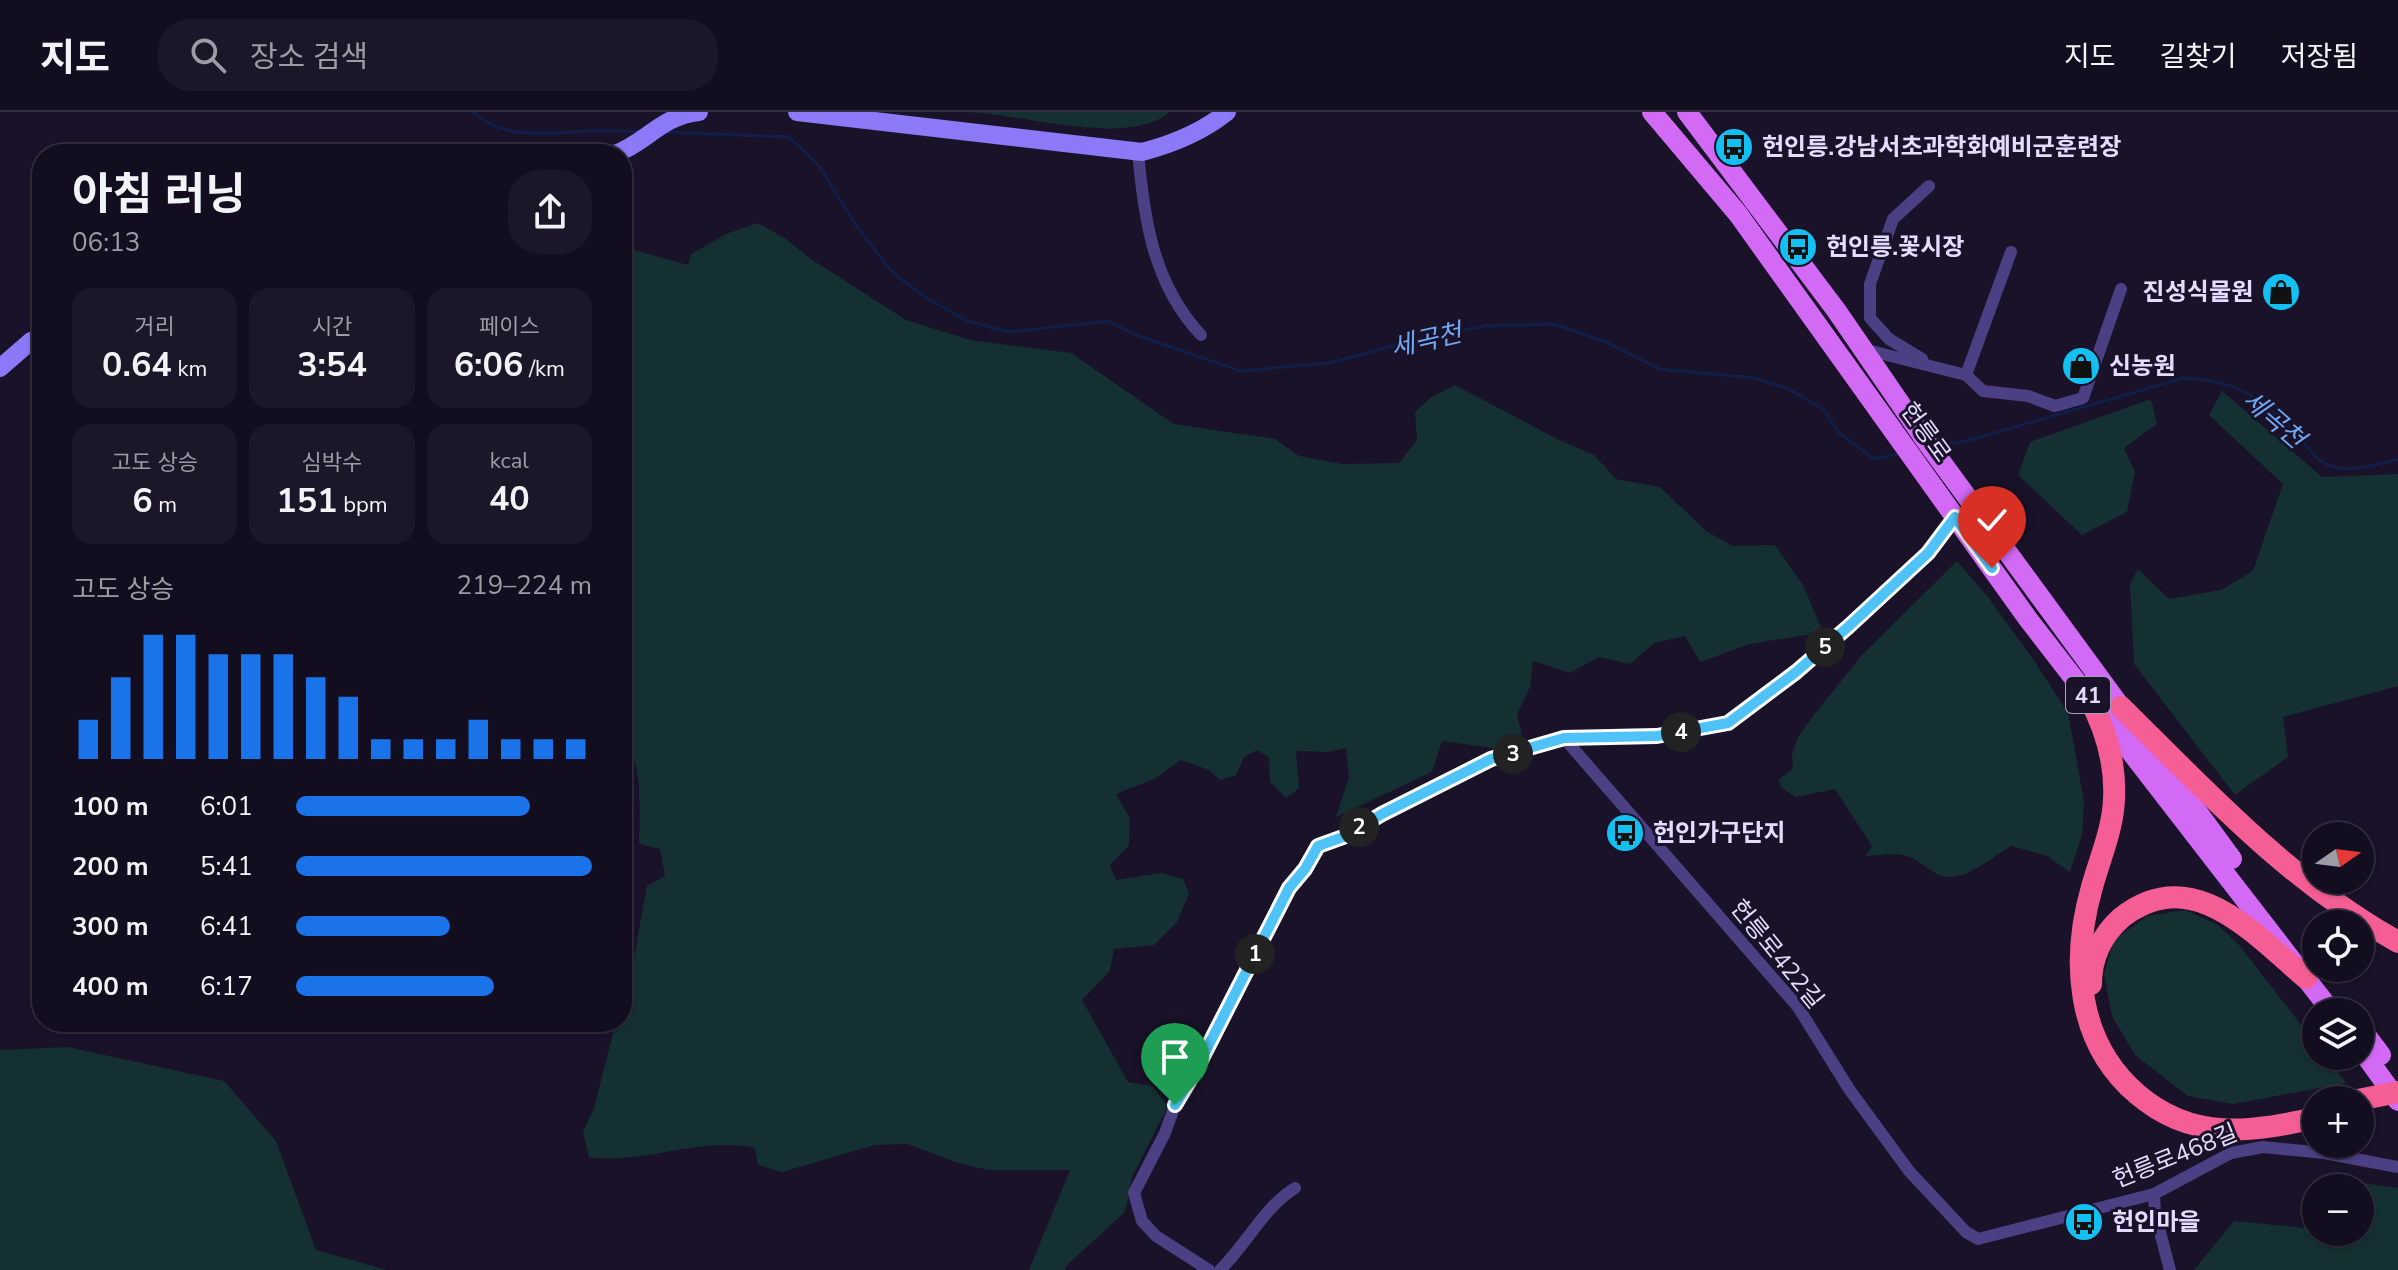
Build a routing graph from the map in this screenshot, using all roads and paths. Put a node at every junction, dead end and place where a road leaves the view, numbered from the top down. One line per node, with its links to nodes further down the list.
1 (692, 112): 7 (street)
2 (797, 112): 6 (street)
3 (1227, 112): 8 (street)
4 (1652, 112): 18 (main road, 헌릉로 / 41)
5 (1687, 112): 14 (main road, 헌릉로 / 41)
6 (890, 118): 8 (street)
7 (631, 144)
8 (1138, 152): 12 (street)
9 (1929, 186): 15 (street)
10 (2011, 252): 17 (street)
11 (2121, 289): 17 (street)
12 (1201, 335)
13 (32, 341): 16 (street)
14 (1863, 349): 15 (street); 20 (main road, 헌릉로 / 41)
15 (1935, 367): 17 (street)
16 (0, 368)
17 (1966, 375)
18 (1955, 517): 19 (main road, 헌릉로 / 41); 21 (street)
19 (2087, 694): 23 (main road, 헌릉로 / 41); 36 (highway)
20 (2121, 707): 22 (highway); 27 (main road, 헌릉로 / 41)
21 (1564, 738): 40 (street, 헌릉로422길); 41 (street)
22 (2398, 942)
23 (2302, 973)
24 (2302, 975): 35 (highway)
25 (2309, 982): 26 (main road, 헌릉로 / 41)
26 (2321, 998)
27 (2337, 998)
28 (2374, 1045): 30 (main road)
29 (2374, 1068): 33 (main road)
30 (2398, 1077)
31 (2398, 1092): 32 (highway, bridge)
32 (2374, 1097)
33 (2398, 1101): 34 (highway)
34 (2374, 1106)
35 (2302, 1111)
36 (2302, 1120)
37 (2396, 1165): 39 (street, 헌릉로468길)
38 (1295, 1188): 42 (street)
39 (2154, 1194): 40 (street, 헌릉로468길); 43 (street)
40 (1978, 1239)
41 (1209, 1270)
42 (1220, 1270)
43 (2170, 1270)

